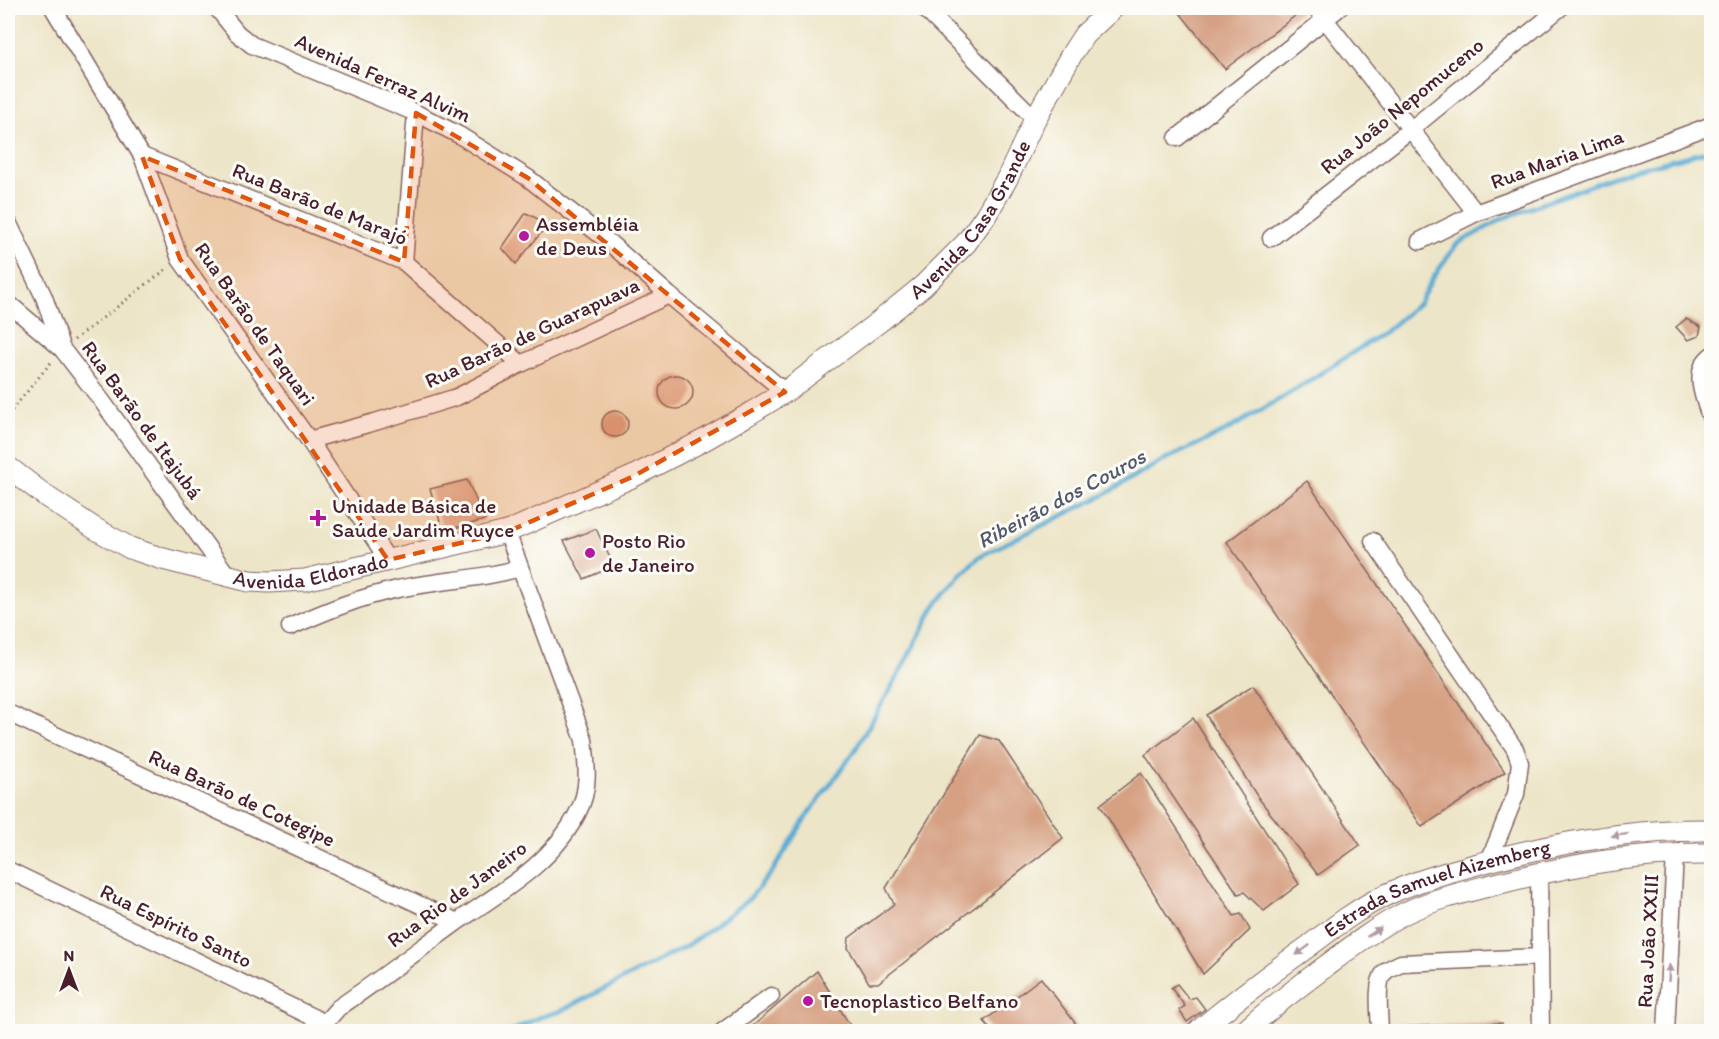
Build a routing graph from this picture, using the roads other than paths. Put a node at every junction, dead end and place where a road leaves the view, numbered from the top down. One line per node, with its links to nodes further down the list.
1 (53, 8): 13 (street, Rua Barão de Taquari)
2 (217, 8): 8 (street, Avenida Ferraz Alvim)
3 (924, 8): 9 (street)
4 (1113, 8): 9 (main road, Avenida Casa Grande)
5 (1339, 8): 7 (street)
6 (1560, 8): 11 (street, Rua João Nepomuceno)
7 (1320, 13): 11 (street); 12 (street)
8 (416, 113): 18 (street); 19 (street, Avenida Ferraz Alvim)
9 (1035, 119): 24 (main road, Avenida Casa Grande)
10 (1712, 125): 14 (street, Rua Maria Lima)
11 (1410, 130): 14 (street); 16 (street, Rua João Nepomuceno)
12 (1177, 138)
13 (142, 156): 18 (street, Rua Barão de Marajó); 26 (street, Rua Barão de Taquari)
14 (1476, 213): 17 (street, Rua Maria Lima)
15 (8, 222): 21 (street)
16 (1271, 238)
17 (1420, 241)
18 (404, 262): 23 (street, Rua Barão de Marajó)
19 (669, 295): 23 (street, Rua Barão de Guarapuava); 24 (street, Avenida Ferraz Alvim)
20 (8, 303): 21 (street, Rua Barão de Itajubá)
21 (62, 349): 32 (street, Rua Barão de Itajubá)
22 (1712, 355): 25 (street)
23 (521, 364): 26 (street, Rua Barão de Guarapuava)
24 (785, 392): 28 (main road, Avenida Eldorado)
25 (1712, 422)
26 (309, 440): 30 (street, Rua Barão de Taquari)
27 (8, 467): 32 (main road, Avenida Eldorado)
28 (507, 532): 30 (main road, Avenida Eldorado); 31 (street, Rua Rio de Janeiro)
29 (1373, 541): 38 (street)
30 (388, 560): 32 (main road, Avenida Eldorado)
31 (520, 568): 33 (street); 41 (street, Rua Rio de Janeiro)
32 (228, 576)
33 (290, 627)
34 (8, 713): 41 (street, Rua Barão de Cotegipe)
35 (1712, 830): 38 (main road, Estrada Samuel Aizemberg, one-way to 38)
36 (1675, 854): 37 (main road, Estrada Samuel Aizemberg); 40 (main road, Estrada Samuel Aizemberg); 50 (street, Rua João XXIII, one-way to 36)
37 (1712, 854)
38 (1489, 861): 46 (main road, Estrada Samuel Aizemberg, one-way to 46)
39 (8, 870): 44 (street, Rua Espírito Santo)
40 (1539, 873): 42 (street); 47 (main road, Estrada Samuel Aizemberg, one-way to 40)
41 (457, 922): 44 (street, Rua Rio de Janeiro)
42 (1539, 957): 48 (street); 49 (street)
43 (771, 996): 45 (street)
44 (323, 1027)
45 (722, 1032)
46 (1197, 1032)
47 (1244, 1032)
48 (1380, 1032)
49 (1541, 1032)
50 (1666, 1032)

